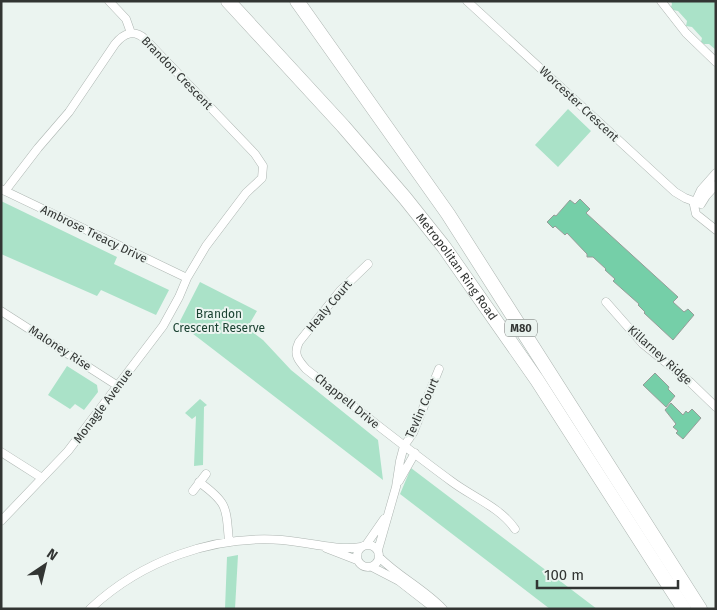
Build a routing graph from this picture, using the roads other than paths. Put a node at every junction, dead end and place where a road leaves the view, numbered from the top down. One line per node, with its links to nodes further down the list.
1 (110, 1): 6 (street)
2 (228, 1): 41 (highway, Metropolitan Ring Road / M80)
3 (297, 1): 42 (highway, Metropolitan Ring Road / M80)
4 (467, 1): 11 (street, Worcester Crescent)
5 (661, 1): 7 (street)
6 (131, 33): 10 (street, Brandon Crescent); 14 (street, Brandon Crescent)
7 (716, 62)
8 (716, 173): 11 (street)
9 (716, 186): 11 (street)
10 (3, 190): 14 (street, Ambrose Treacy Drive)
11 (698, 203): 12 (street)
12 (716, 230)
13 (368, 264): 17 (street, Healy Court)
14 (187, 278): 19 (street, Monagle Avenue)
15 (606, 302): 20 (street, Killarney Ridge)
16 (1, 311): 19 (street, Maloney Rise)
17 (296, 351): 21 (street, Chappell Drive)
18 (439, 369): 21 (street, Tevlin Court)
19 (118, 386): 25 (street, Monagle Avenue)
20 (716, 407)
21 (404, 446): 23 (street, Chappell Drive); 27 (street)
22 (1, 452): 25 (street)
23 (414, 453): 27 (street); 31 (street, Chappell Drive)
24 (206, 474): 26 (street)
25 (42, 478): 30 (street, Monagle Avenue)
26 (199, 482): 28 (street); 32 (street)
27 (396, 487): 29 (street)
28 (193, 491)
29 (386, 516): 34 (street); 35 (street)
30 (1, 521)
31 (515, 529)
32 (229, 542): 33 (street); 38 (street)
33 (317, 545): 34 (street); 36 (street)
34 (364, 546): 35 (street); 36 (street)
35 (378, 554): 37 (street); 40 (street)
36 (357, 560): 37 (street)
37 (372, 567): 39 (street)
38 (90, 609)
39 (435, 609)
40 (443, 609)
41 (684, 609)
42 (700, 609)

